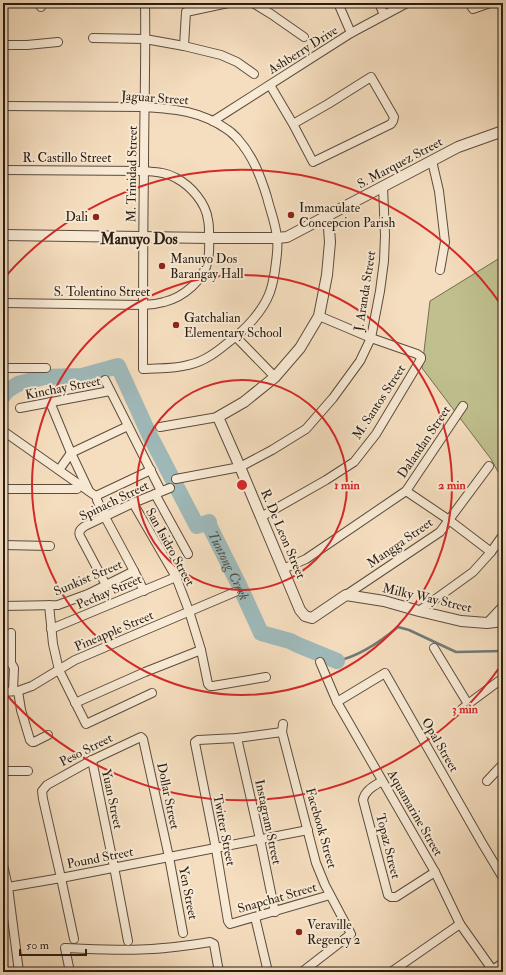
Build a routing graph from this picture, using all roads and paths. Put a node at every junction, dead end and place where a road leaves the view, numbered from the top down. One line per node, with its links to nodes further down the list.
1 (145, 3): 13 (street, M. Trinidad Street)
2 (228, 3): 16 (street)
3 (253, 3): 12 (street)
4 (338, 3): 10 (street)
5 (379, 3): 9 (street)
6 (408, 3): 9 (street, Ashberry Drive)
7 (469, 3): 8 (street)
8 (490, 3)
9 (384, 15): 10 (street, Ashberry Drive)
10 (351, 33): 18 (street, Ashberry Drive)
11 (93, 38): 13 (street)
12 (304, 38)
13 (146, 39): 16 (street); 20 (street, M. Trinidad Street)
14 (58, 42): 15 (street)
15 (3, 45)
16 (184, 46): 17 (street)
17 (254, 74)
18 (270, 84): 21 (street, Ashberry Drive); 22 (street)
19 (3, 106): 20 (street, Jaguar Street)
20 (144, 107): 21 (street, Jaguar Street); 26 (street, M. Trinidad Street)
21 (214, 121): 32 (street, Jaguar Street)
22 (293, 124): 22 (street)
23 (502, 134): 24 (street, S. Marquez Street)
24 (432, 161): 27 (street, S. Marquez Street); 33 (street)
25 (3, 170): 26 (street, R. Castillo Street)
26 (144, 171): 30 (street, M. Trinidad Street); 31 (street, R. Castillo Street)
27 (383, 187): 28 (street, S. Marquez Street); 38 (street, J. Aranda Street)
28 (328, 216): 32 (street, S. Marquez Street); 36 (street)
29 (3, 235): 30 (street, S. Marquez Street)
30 (143, 237): 31 (street, S. Marquez Street); 35 (street, M. Trinidad Street)
31 (209, 238): 32 (street, S. Marquez Street); 35 (street, S. Tolentino Street)
32 (277, 238): 37 (street, Jaguar Street)
33 (440, 270)
34 (3, 303): 35 (street, S. Tolentino Street)
35 (143, 305): 41 (street, M. Trinidad Street)
36 (319, 316): 38 (street, M. Santos Street); 42 (street)
37 (236, 337): 41 (street, Jaguar Street); 42 (street)
38 (371, 338): 53 (street, J. Aranda Street); 67 (street, M. Santos Street)
39 (3, 368): 40 (street)
40 (46, 368)
41 (143, 369)
42 (275, 377): 48 (street)
43 (104, 380): 44 (street, Kinchay Street)
44 (110, 391): 45 (street, Kinchay Street); 49 (street, Kinchay Street)
45 (50, 402): 47 (street, Kinchay Street); 52 (street)
46 (463, 406): 61 (street, Dalandan Street)
47 (20, 408)
48 (218, 417): 50 (street); 53 (street, R. De Leon Street)
49 (128, 426): 52 (street); 56 (street, Kinchay Street)
50 (160, 427)
51 (6, 433): 55 (street)
52 (71, 454): 55 (street); 62 (street)
53 (240, 466): 57 (street, J. Aranda Street); 67 (street, R. De Leon Street)
54 (489, 466): 68 (street, Mangga Street)
55 (59, 470): 62 (street)
56 (151, 470): 63 (street, Kinchay Street); 64 (street)
57 (176, 479)
58 (170, 488): 63 (street, Spinach Street)
59 (3, 489): 60 (street)
60 (77, 489)
61 (406, 491): 68 (street); 74 (street, Dalandan Street)
62 (89, 492): 64 (street)
63 (158, 493): 65 (street, Spinach Street); 73 (street, Kinchay Street)
64 (97, 497): 66 (street)
65 (133, 503): 66 (street, Spinach Street); 76 (street, San Isidro Street)
66 (104, 517): 75 (street); 77 (street, Spinach Street)
67 (261, 517): 74 (street, R. De Leon Street)
68 (449, 520): 72 (street); 80 (street, Mangga Street)
69 (503, 535): 72 (street)
70 (3, 545): 71 (street)
71 (50, 546)
72 (491, 552): 85 (street)
73 (188, 554)
74 (284, 570): 80 (street, R. De Leon Street)
75 (134, 571): 77 (street, Sunkist Street); 78 (street)
76 (176, 577): 78 (street, Pechay Street); 84 (street, San Isidro Street)
77 (106, 585): 81 (street, Sunkist Street)
78 (144, 591): 88 (street, Pechay Street)
79 (235, 592): 84 (street, Pineapple Street)
80 (346, 595): 85 (street, Milky Way Street)
81 (49, 605): 82 (street, Sunkist Street); 88 (street)
82 (3, 606)
83 (503, 606): 87 (street)
84 (190, 611): 91 (street, San Isidro Street); 93 (street, Pineapple Street)
85 (419, 611): 87 (street, Milky Way Street)
86 (503, 621): 87 (street, Milky Way Street)
87 (488, 623)
88 (51, 629): 93 (street)
89 (11, 633): 96 (street)
90 (434, 648): 95 (street)
91 (201, 650): 94 (street, San Isidro Street); 100 (street)
92 (320, 662): 99 (street, Aquamarine Street)
93 (59, 670): 96 (street, Pineapple Street); 100 (street)
94 (266, 677)
95 (503, 678)
96 (16, 691): 97 (street, Pineapple Street); 101 (street)
97 (3, 692)
98 (152, 693): 100 (street)
99 (337, 702): 108 (street, Aquamarine Street); 118 (street, Opal Street)
100 (75, 703)
101 (48, 735)
102 (237, 738): 110 (street, Facebook Street); 111 (street, Instagram Street); 112 (street, Twitter Street)
103 (143, 739): 104 (street, Peso Street); 113 (street, Dollar Street)
104 (92, 760): 115 (street, Yuan Street); 117 (street, Peso Street)
105 (503, 764): 109 (street)
106 (3, 771): 107 (street)
107 (28, 771)
108 (382, 781): 116 (street, Aquamarine Street); 116 (street, Topaz Street)
109 (487, 781)
110 (308, 830): 111 (street, Pound Street); 120 (street, Facebook Street)
111 (260, 839): 112 (street, Pound Street); 121 (street, Instagram Street)
112 (216, 849): 113 (street, Pound Street); 123 (street, Twitter Street)
113 (169, 857): 115 (street, Pound Street); 125 (street, Yen Street)
114 (3, 865): 119 (street)
115 (114, 867): 117 (street, Pound Street); 127 (street, Yuan Street)
116 (435, 872): 124 (street, Aquamarine Street)
117 (62, 878): 119 (street, Pound Street); 126 (street)
118 (503, 878)
119 (8, 887): 130 (street)
120 (330, 895): 121 (street, Snapchat Street); 134 (street, Facebook Street)
121 (274, 912): 122 (street, Snapchat Street)
122 (255, 917): 123 (street, Snapchat Street); 133 (street)
123 (230, 924)
124 (460, 924): 129 (street, Aquamarine Street); 135 (street)
125 (183, 933)
126 (74, 939)
127 (128, 941)
128 (503, 963): 129 (street)
129 (492, 971)
130 (19, 972)
131 (70, 972): 132 (street)
132 (219, 972)
133 (268, 972)
134 (302, 972)
135 (391, 972)

